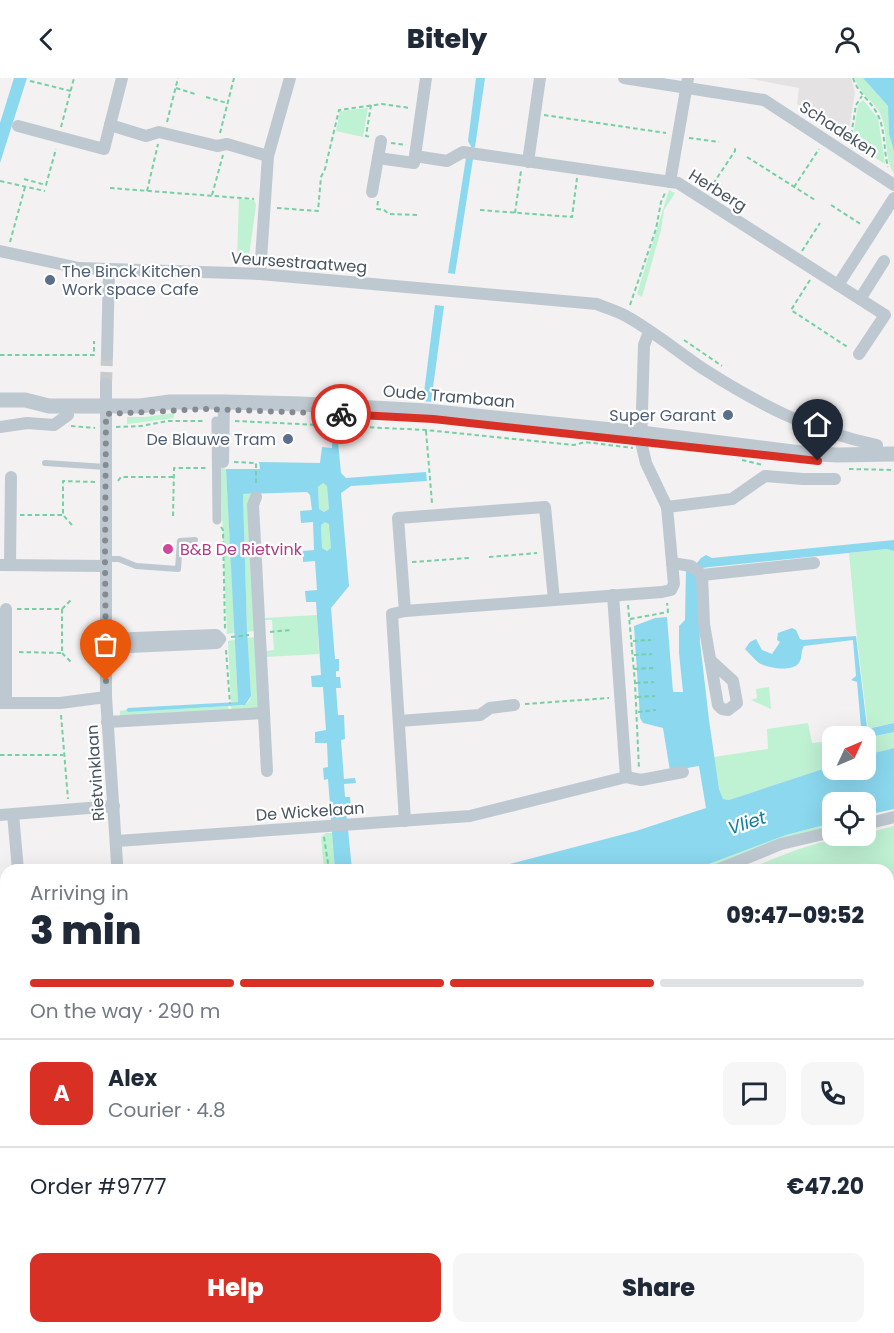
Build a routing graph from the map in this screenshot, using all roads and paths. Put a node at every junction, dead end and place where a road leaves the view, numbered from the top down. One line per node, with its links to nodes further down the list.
1 (74, 78): 13 (path)
2 (122, 78): 21 (street)
3 (178, 78): 12 (path)
4 (234, 78): 17 (path)
5 (290, 78): 31 (street)
6 (426, 78): 18 (street)
7 (540, 78): 19 (street)
8 (624, 78): 11 (street, Schadeken)
9 (853, 78): 15 (path)
10 (30, 81): 13 (path)
11 (687, 83): 23 (street); 25 (street, Schadeken)
12 (176, 88): 14 (path); 22 (path)
13 (71, 91): 24 (path)
14 (195, 94)
15 (862, 96): 30 (path); 40 (path)
16 (206, 98): 17 (path)
17 (227, 103): 28 (path)
18 (421, 110): 32 (street); 51 (path)
19 (535, 114): 23 (path); 35 (street)
20 (18, 126): 24 (street)
21 (110, 126): 22 (street); 24 (street)
22 (163, 133): 28 (street); 45 (path)
23 (678, 136): 27 (path); 39 (street)
24 (59, 137): 37 (path)
25 (825, 139): 30 (street, Schadeken); 42 (path)
26 (381, 141): 34 (street)
27 (719, 142)
28 (222, 145): 31 (street); 47 (path)
29 (735, 146): 49 (path)
30 (848, 154): 40 (street, Schadeken)
31 (268, 156): 51 (street)
32 (415, 156): 34 (street, Herberg); 35 (street, Herberg)
33 (747, 157): 42 (path)
34 (378, 158): 46 (street)
35 (525, 162): 36 (street, Herberg); 55 (path)
36 (578, 170): 39 (street, Herberg); 55 (path)
37 (24, 179)
38 (0, 181): 41 (path)
39 (670, 182): 49 (street, Herberg); 68 (path)
40 (891, 183)
41 (25, 187): 44 (path); 59 (path)
42 (794, 187): 50 (path)
43 (110, 188): 45 (path)
44 (45, 191)
45 (147, 191): 47 (path)
46 (372, 192)
47 (212, 195): 51 (path)
48 (894, 198): 58 (street)
49 (703, 199): 60 (street, Herberg)
50 (815, 200)
51 (265, 204): 64 (street)
52 (831, 205): 58 (path)
53 (480, 210): 55 (path)
54 (386, 212): 56 (path)
55 (515, 213)
56 (418, 215)
57 (820, 223): 60 (path)
58 (872, 232): 65 (street)
59 (5, 247): 62 (street, Veursestraatweg)
60 (797, 259): 63 (street, Herberg)
61 (884, 261): 66 (street)
62 (109, 270): 64 (street, Veursestraatweg); 75 (street)
63 (816, 271): 65 (street, Herberg); 73 (path)
64 (260, 274): 70 (street, Veursestraatweg)
65 (838, 285): 66 (street, Herberg)
66 (860, 299): 73 (street, Herberg)
67 (621, 304): 68 (path)
68 (630, 307): 69 (path)
69 (635, 310)
70 (649, 332): 86 (street); 87 (street, Veursestraatweg)
71 (682, 339): 76 (path)
72 (94, 341): 74 (path)
73 (859, 354)
74 (0, 355)
75 (107, 355)
76 (725, 369)
77 (106, 384): 82 (street, Rietvinklaan)
78 (0, 400): 82 (street, Oude Trambaan)
79 (0, 409): 81 (street, Oude Trambaan)
80 (222, 413): 82 (path); 82 (street, Oude Trambaan); 85 (path); 86 (street, Oude Trambaan); 92 (street)
81 (68, 415): 82 (street, Oude Trambaan); 83 (street)
82 (106, 416): 83 (path); 94 (street, Rietvinklaan)
83 (54, 425): 84 (street)
84 (0, 427)
85 (426, 430): 86 (path); 104 (path)
86 (642, 441): 88 (street, Oude Trambaan); 90 (street, Oude Trambaan); 102 (street)
87 (878, 445)
88 (894, 454)
89 (742, 460): 93 (path)
90 (894, 462)
91 (45, 463): 94 (lane)
92 (220, 465): 98 (path); 101 (path); 107 (street)
93 (763, 465)
94 (106, 467): 100 (street, Rietvinklaan)
95 (845, 469): 96 (path)
96 (894, 470)
97 (11, 477): 103 (street)
98 (174, 477): 100 (path); 106 (path)
99 (835, 479): 102 (street)
100 (106, 482): 105 (path); 113 (street, Rietvinklaan)
101 (256, 497): 129 (street)
102 (667, 507): 115 (street)
103 (10, 515): 105 (path); 117 (street)
104 (433, 515): 110 (street); 114 (street)
105 (63, 516): 108 (path)
106 (174, 516)
107 (217, 520): 129 (path)
108 (72, 525)
109 (195, 540): 113 (lane)
110 (549, 552): 111 (path); 122 (street)
111 (489, 557)
112 (469, 558): 114 (path)
113 (105, 563): 117 (street); 132 (street, Rietvinklaan)
114 (401, 563): 126 (street)
115 (672, 563): 118 (street); 119 (street)
116 (814, 563): 118 (street)
117 (5, 565)
118 (698, 572): 138 (street)
119 (669, 591): 120 (street); 127 (path)
120 (613, 595): 122 (street); 147 (street)
121 (71, 600): 125 (path)
122 (554, 600): 126 (street)
123 (628, 605): 127 (path)
124 (6, 609): 125 (path); 134 (street)
125 (62, 609): 135 (path)
126 (405, 611): 155 (street)
127 (630, 619): 131 (path)
128 (291, 630): 129 (path)
129 (257, 634): 154 (street)
130 (651, 639): 131 (path)
131 (632, 641): 137 (path)
132 (106, 644): 132 (street); 145 (street, Rietvinklaan)
133 (226, 648): 148 (path)
134 (6, 652): 135 (path); 149 (street)
135 (62, 653): 139 (path)
136 (652, 654): 137 (path)
137 (633, 655): 141 (path)
138 (710, 660)
139 (71, 662)
140 (652, 668): 141 (path)
141 (634, 669): 143 (path)
142 (654, 682): 143 (path)
143 (635, 683): 146 (path)
144 (655, 696): 146 (path)
145 (106, 697): 150 (street); 156 (street, Rietvinklaan)
146 (636, 697): 153 (path)
147 (621, 698): 151 (path); 161 (street)
148 (230, 700)
149 (3, 703): 150 (street)
150 (60, 703): 158 (path)
151 (514, 705): 155 (street)
152 (656, 710): 153 (path)
153 (637, 712): 161 (path)
154 (264, 713): 156 (street); 159 (street)
155 (399, 721): 167 (street)
156 (107, 722): 162 (street, Rietvinklaan)
157 (0, 755): 158 (path)
158 (64, 755): 163 (path)
159 (267, 771)
160 (683, 772): 161 (street, De Wickelaan)
161 (626, 777): 167 (street, De Wickelaan)
162 (114, 806): 163 (street); 171 (street, Rietvinklaan)
163 (69, 810): 164 (street)
164 (13, 814): 165 (street); 173 (street)
165 (0, 815)
166 (894, 817): 168 (street)
167 (405, 821): 169 (street, De Wickelaan)
168 (876, 822)
169 (327, 826): 171 (street, De Wickelaan); 174 (path)
170 (822, 834): 175 (street)
171 (117, 841): 172 (street, Rietvinklaan)
172 (117, 862)
173 (17, 864)
174 (330, 864)
175 (732, 864)

